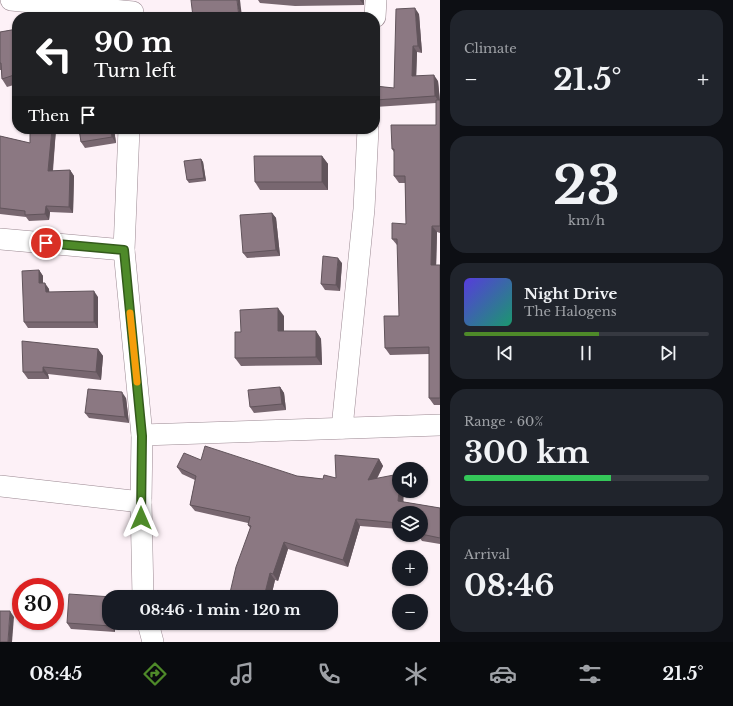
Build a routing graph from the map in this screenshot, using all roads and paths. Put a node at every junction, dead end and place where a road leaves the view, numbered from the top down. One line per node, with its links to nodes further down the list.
1 (11, 0): 3 (street)
2 (376, 0): 4 (street)
3 (133, 10)
4 (375, 12)
5 (129, 134): 8 (street)
6 (368, 134): 10 (street)
7 (0, 239): 8 (street)
8 (124, 250): 11 (street)
9 (440, 425): 10 (street)
10 (342, 428): 11 (street)
11 (142, 436): 13 (street)
12 (0, 486): 13 (street)
13 (141, 502): 14 (street)
14 (143, 590)
15 (150, 630): 16 (street)
16 (153, 642)

